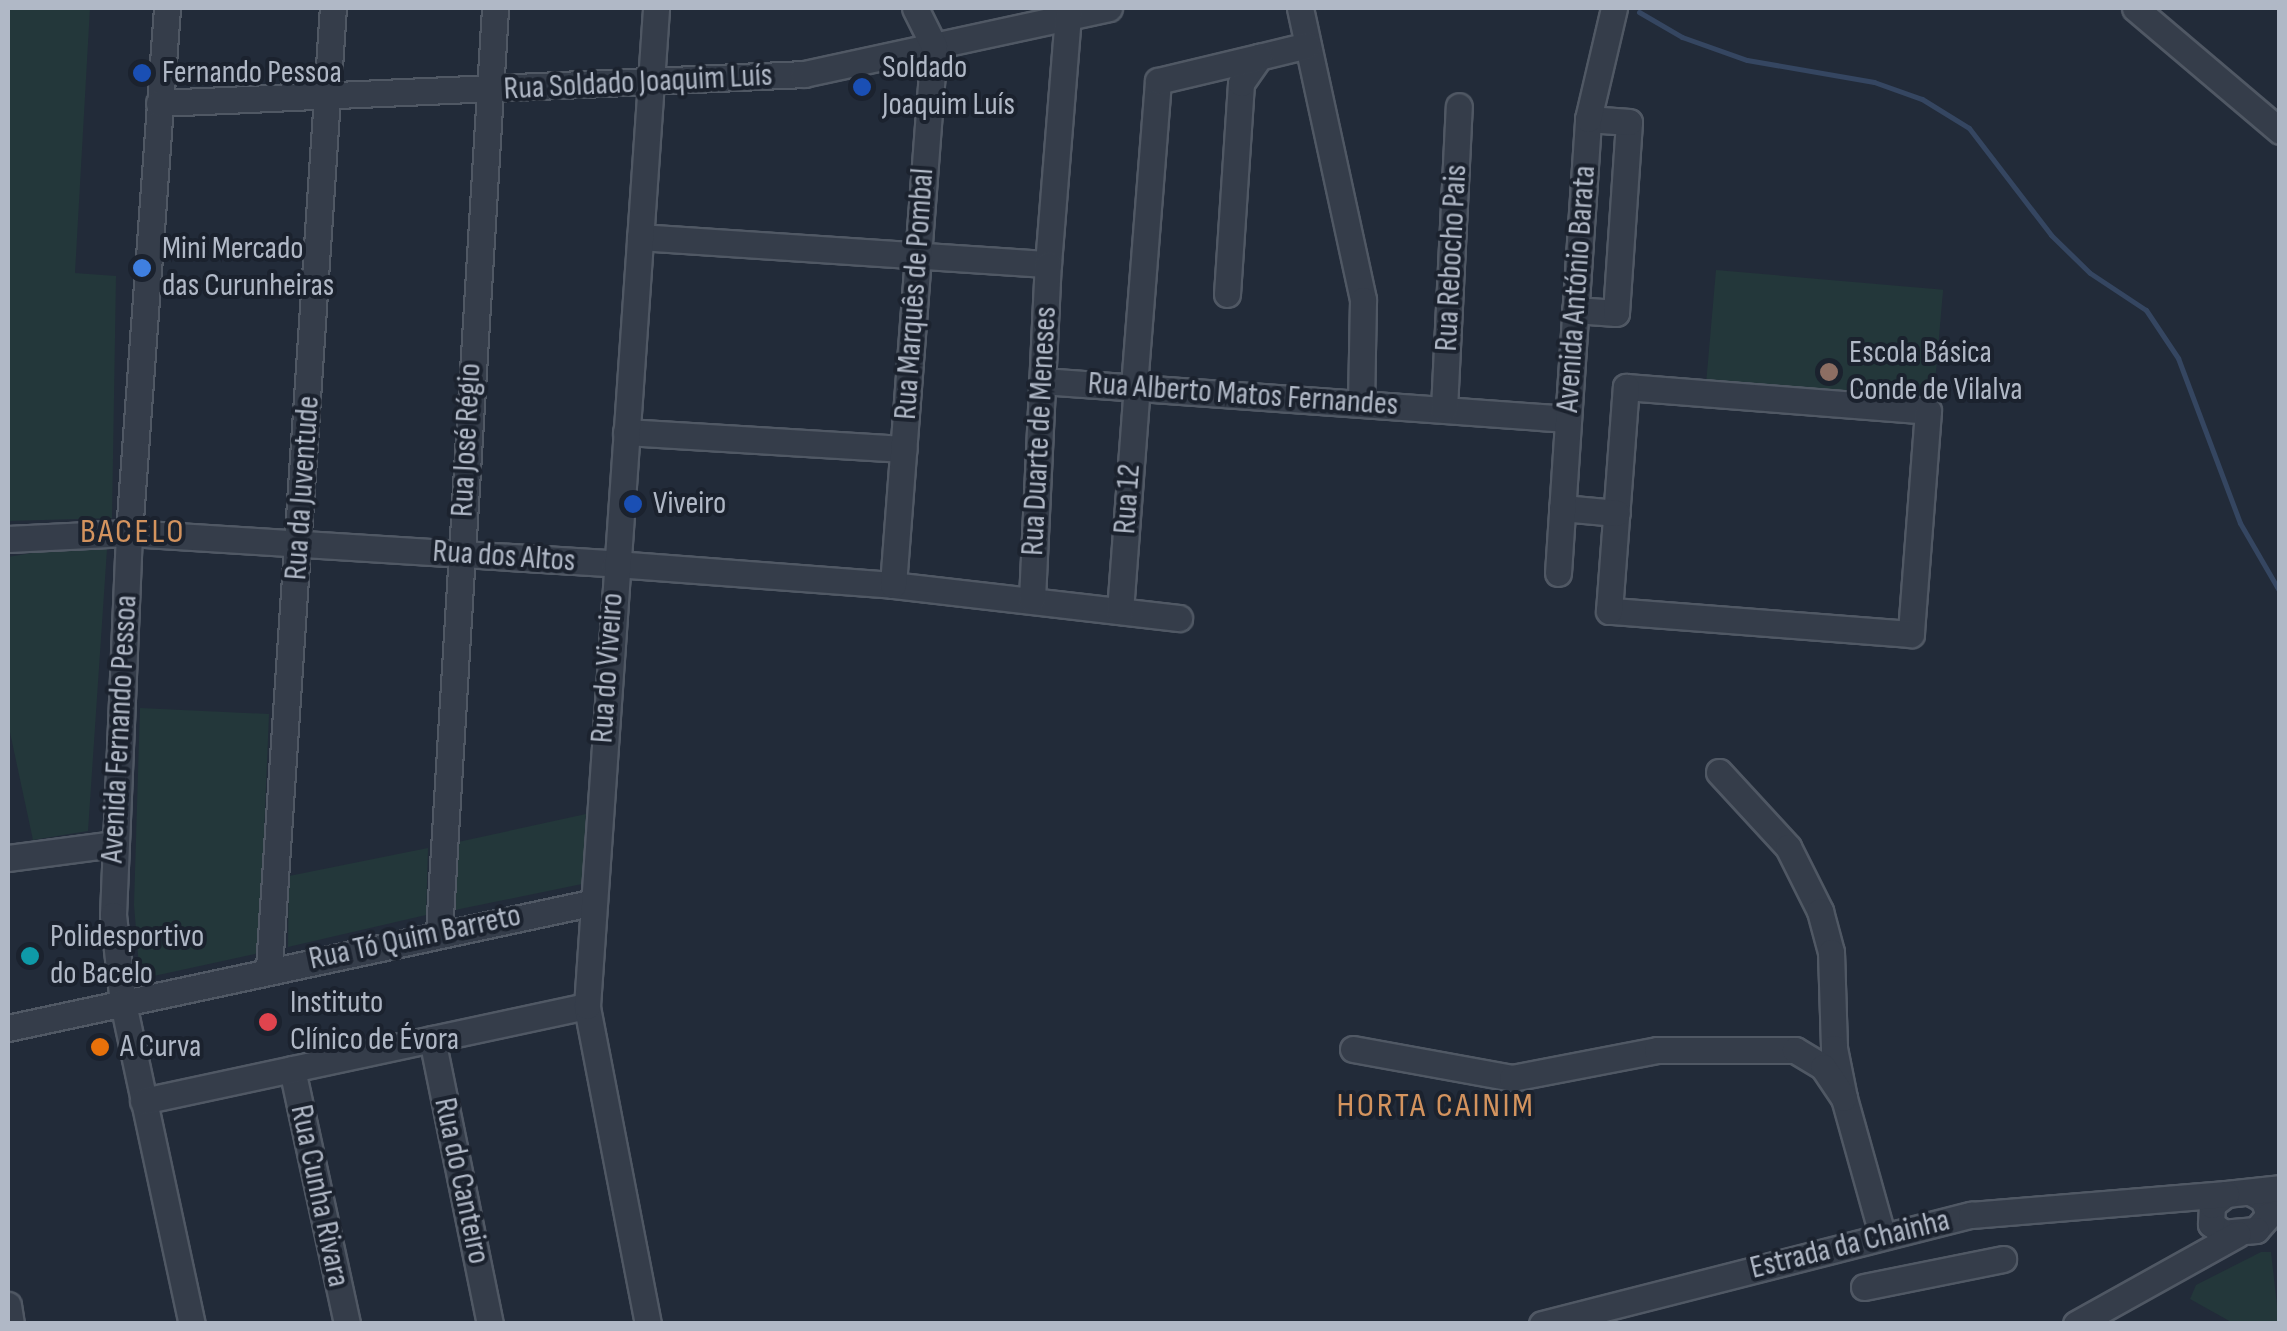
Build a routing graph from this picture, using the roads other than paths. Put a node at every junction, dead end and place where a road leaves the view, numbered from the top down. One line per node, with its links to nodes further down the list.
1 (167, 8): 17 (street, Avenida Fernando Pessoa)
2 (333, 8): 16 (street, Rua da Juventude)
3 (495, 8): 15 (street, Rua José Régio)
4 (656, 8): 14 (street, Rua do Viveiro)
5 (915, 8): 11 (street)
6 (1109, 8): 10 (street, Rua Soldado Joaquim Luís)
7 (1300, 8): 12 (street)
8 (1614, 8): 19 (street, Avenida António Barata)
9 (2135, 8): 20 (street)
10 (1068, 16): 11 (street, Rua Soldado Joaquim Luís); 23 (street, Rua Duarte de Meneses)
11 (934, 46): 14 (street, Rua Soldado Joaquim Luís); 22 (street, Rua Marquês de Pombal)
12 (1308, 46): 13 (street); 28 (street)
13 (1259, 57): 24 (street); 27 (street, Rua 12)
14 (651, 85): 15 (street, Rua Soldado Joaquim Luís); 21 (street, Rua do Viveiro)
15 (488, 91): 16 (street, Rua Soldado Joaquim Luís); 38 (street, Rua José Régio)
16 (328, 97): 17 (street, Rua Soldado Joaquim Luís); 37 (street, Rua da Juventude)
17 (159, 103): 35 (street, Avenida Fernando Pessoa)
18 (1459, 106): 29 (street, Rua Rebocho Pais)
19 (1588, 119): 25 (street, Avenida António Barata); 25 (street)
20 (2280, 131)
21 (640, 236): 22 (street, Rua Duarte de Meneses); 31 (street, Rua do Viveiro)
22 (918, 254): 23 (street, Rua Duarte de Meneses); 32 (street, Rua Marquês de Pombal)
23 (1048, 264): 26 (street, Rua Duarte de Meneses)
24 (1227, 294)
25 (1575, 310): 30 (street, Avenida António Barata)
26 (1042, 380): 27 (street, Rua Alberto Matos Fernandes); 42 (street, Rua Duarte de Meneses)
27 (1135, 387): 28 (street, Rua Alberto Matos Fernandes); 43 (street, Rua 12)
28 (1360, 402): 29 (street, Rua Alberto Matos Fernandes)
29 (1444, 410): 30 (street, Rua Alberto Matos Fernandes)
30 (1568, 418): 33 (street, Avenida António Barata)
31 (626, 432): 32 (street); 39 (street, Rua do Viveiro)
32 (903, 448): 41 (street, Rua Marquês de Pombal)
33 (1562, 508): 34 (street); 40 (street, Avenida António Barata)
34 (1617, 514): 34 (street)
35 (129, 532): 36 (street, Rua dos Altos); 37 (street, Rua dos Altos); 46 (street, Avenida Fernando Pessoa)
36 (8, 539)
37 (300, 544): 38 (street, Rua dos Altos); 50 (street, Rua da Juventude)
38 (460, 554): 39 (street, Rua dos Altos); 49 (street, Rua José Régio)
39 (615, 564): 41 (street, Rua dos Altos); 48 (street, Rua do Viveiro)
40 (1558, 573)
41 (892, 585): 42 (street, Rua dos Altos)
42 (1032, 599): 43 (street, Rua dos Altos)
43 (1120, 610): 44 (street, Rua dos Altos)
44 (1179, 618)
45 (1719, 772): 57 (street)
46 (114, 844): 47 (street); 51 (street, Avenida Fernando Pessoa)
47 (8, 858)
48 (590, 903): 49 (street, Rua Tó Quim Barreto); 52 (street, Rua do Viveiro)
49 (439, 932): 50 (street, Rua Tó Quim Barreto)
50 (269, 968): 51 (street, Rua Tó Quim Barreto)
51 (123, 1003): 53 (street, Rua Tó Quim Barreto); 58 (street, Avenida Fernando Pessoa)
52 (587, 1006): 54 (street); 73 (street, Rua do Viveiro)
53 (8, 1028)
54 (432, 1039): 56 (street); 72 (street, Rua do Canteiro)
55 (1353, 1049): 57 (street)
56 (292, 1069): 58 (street); 71 (street, Rua Cunha Rivara)
57 (1844, 1098): 63 (street)
58 (143, 1100): 70 (street, Avenida Fernando Pessoa)
59 (2164, 1204): 60 (street); 61 (street); 62 (street, Estrada da Chainha)
60 (2262, 1211): 61 (street); 66 (street)
61 (2210, 1221): 66 (street)
62 (1919, 1226): 63 (street, Estrada da Chainha); 65 (street)
63 (1882, 1234): 74 (street, Estrada da Chainha)
64 (2002, 1259): 65 (street)
65 (1928, 1271): 67 (street)
66 (2165, 1273): 75 (street)
67 (1864, 1287)
68 (8, 1305): 69 (street)
69 (12, 1324)
70 (192, 1324)
71 (347, 1324)
72 (490, 1324)
73 (648, 1324)
74 (1542, 1324)
75 (2076, 1324)

